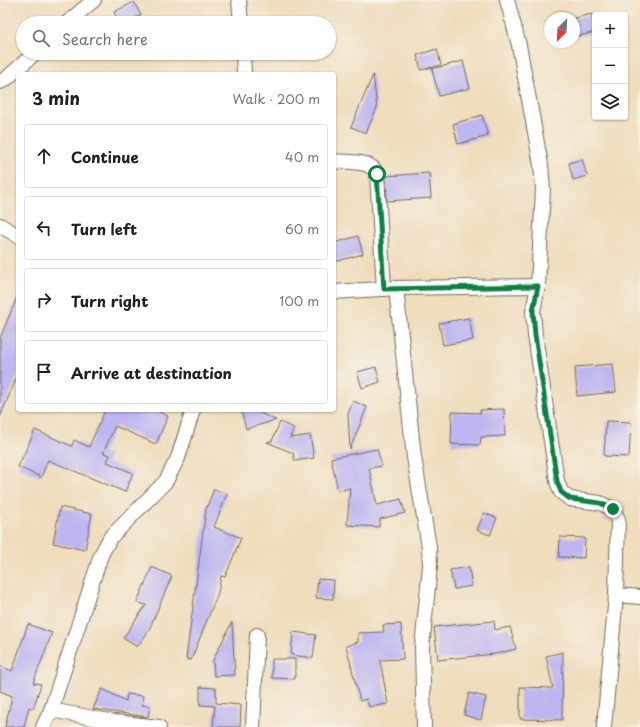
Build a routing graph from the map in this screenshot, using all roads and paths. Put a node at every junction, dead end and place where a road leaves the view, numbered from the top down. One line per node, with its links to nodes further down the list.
1 (94, 0): 4 (street)
2 (239, 0): 5 (street)
3 (507, 0): 13 (street)
4 (75, 16)
5 (240, 16)
6 (27, 60): 9 (street)
7 (243, 60): 8 (street)
8 (244, 72)
9 (0, 82)
10 (336, 161): 14 (street)
11 (0, 225): 12 (street)
12 (16, 235)
13 (538, 286): 14 (street); 17 (street)
14 (390, 289): 15 (street); 24 (street)
15 (336, 292)
16 (191, 412): 20 (street)
17 (616, 595): 18 (street); 25 (street)
18 (640, 597)
19 (258, 635): 23 (street)
20 (52, 710): 21 (street); 22 (street)
21 (43, 727)
22 (159, 727)
23 (253, 727)
24 (424, 727)
25 (604, 727)

